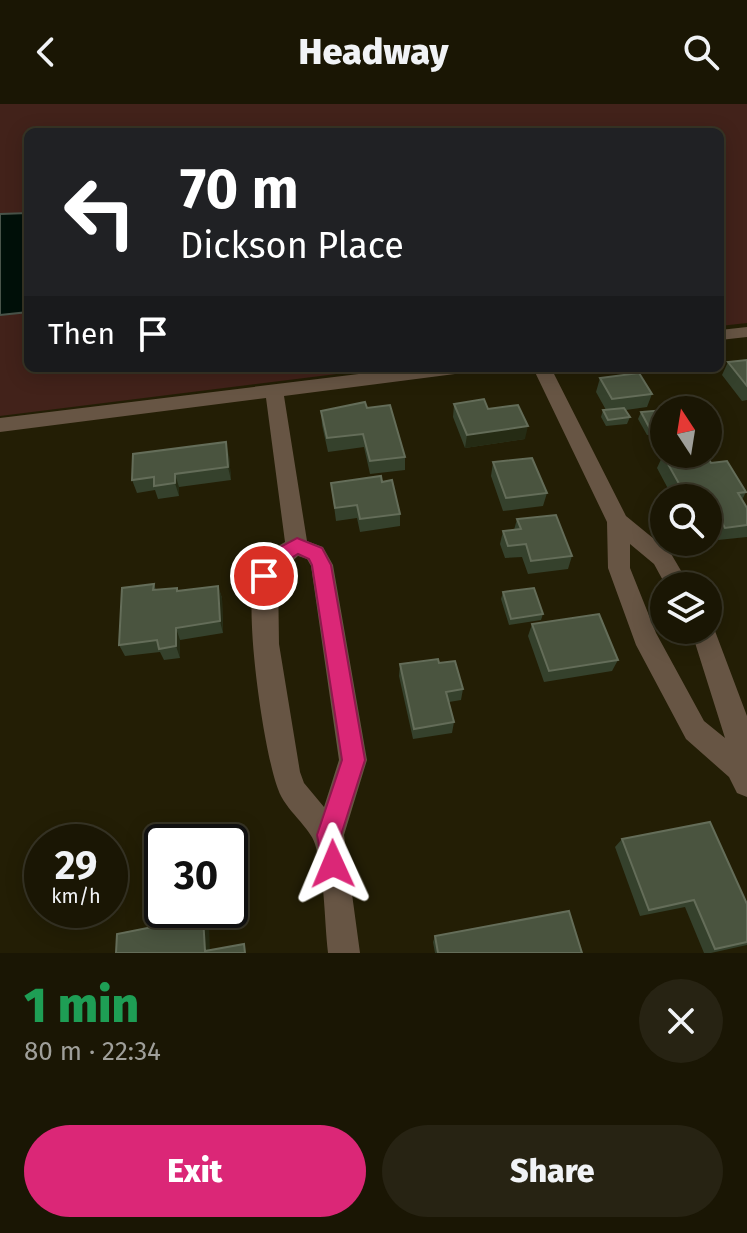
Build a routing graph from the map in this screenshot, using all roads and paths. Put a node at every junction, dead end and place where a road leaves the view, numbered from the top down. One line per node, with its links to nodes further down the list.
1 (747, 332): 2 (street)
2 (724, 335)
3 (422, 372): 5 (street)
4 (544, 372): 7 (street)
5 (274, 390): 6 (street); 8 (street)
6 (0, 425)
7 (618, 522): 9 (street); 11 (street)
8 (297, 546): 12 (street); 12 (street)
9 (670, 572)
10 (708, 644): 11 (street)
11 (743, 775)
12 (329, 835): 13 (street)
13 (344, 953)

